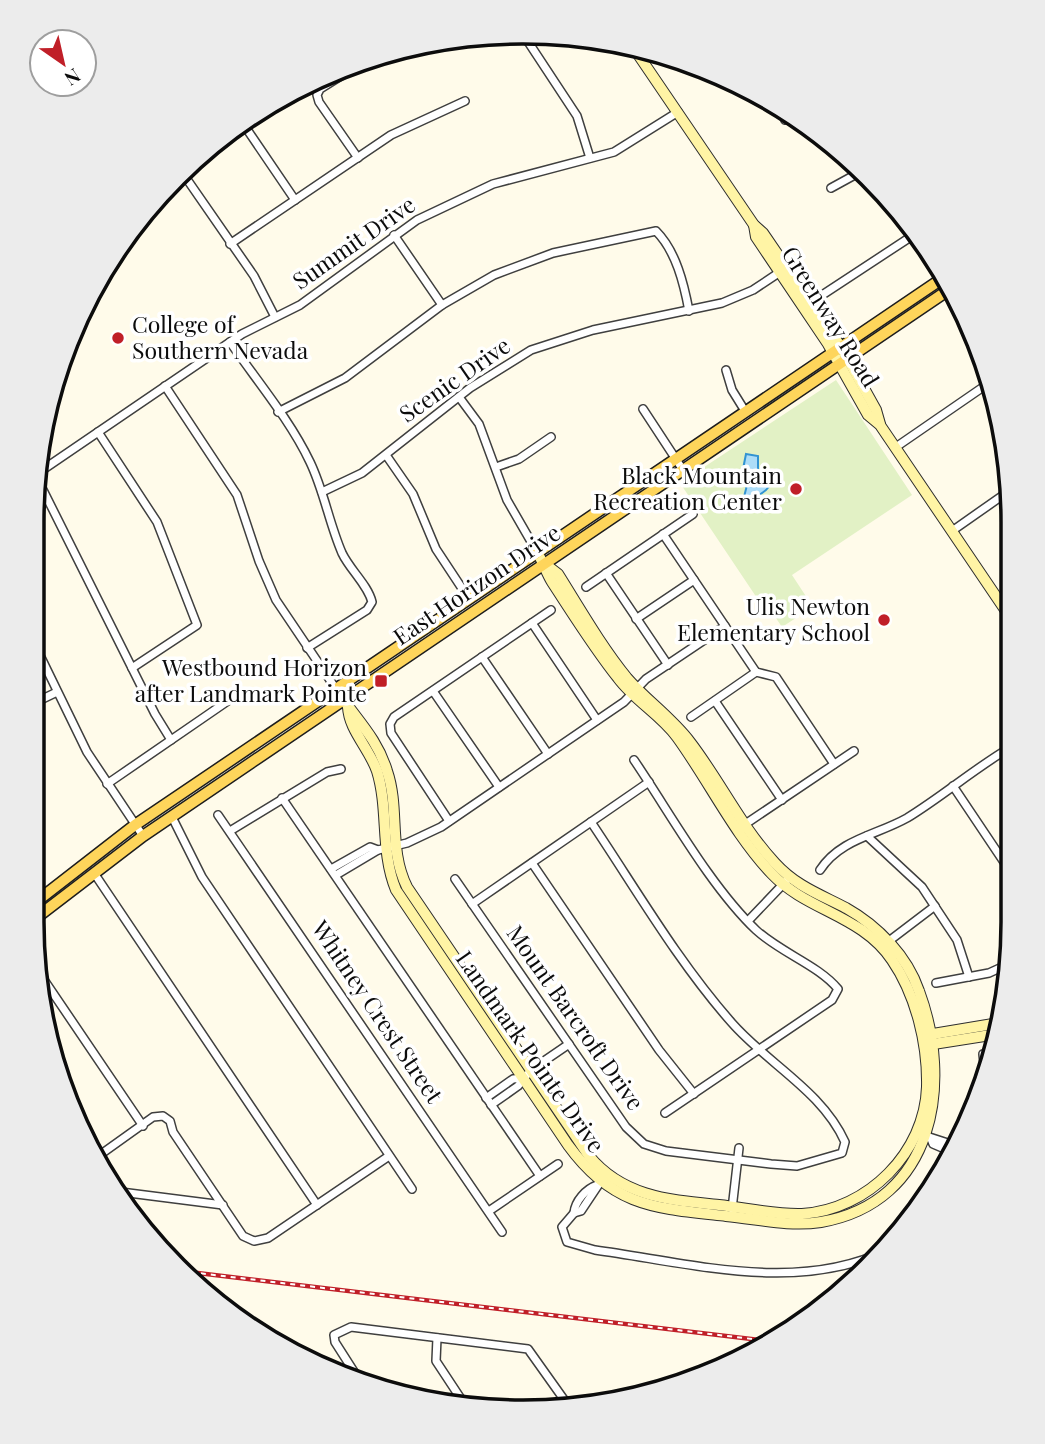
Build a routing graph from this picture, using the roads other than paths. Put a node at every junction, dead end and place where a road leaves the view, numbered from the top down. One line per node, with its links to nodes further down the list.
1 (530, 44): 8 (street)
2 (643, 59): 5 (street, Greenway Road)
3 (321, 88): 7 (street)
4 (465, 101): 7 (street)
5 (678, 112): 8 (street, Summit Drive); 13 (street, Greenway Road)
6 (248, 131): 12 (street)
7 (358, 158): 12 (street)
8 (590, 159): 14 (street, Summit Drive)
9 (852, 176): 11 (street)
10 (188, 181): 16 (street)
11 (831, 188)
12 (295, 200): 16 (street)
13 (754, 225): 17 (street, Greenway Road); 21 (street, Greenway Road)
14 (394, 234): 20 (street); 23 (street, Summit Drive)
15 (906, 236): 21 (street)
16 (230, 244): 23 (street)
17 (780, 272): 21 (street, Greenway Road); 22 (street, Scenic Drive)
18 (937, 282): 25 (main road)
19 (943, 293): 25 (main road, East Horizon Drive)
20 (442, 305): 22 (street); 32 (street)
21 (808, 305): 25 (street, Greenway Road)
22 (689, 311): 29 (street, Scenic Drive)
23 (275, 317): 24 (street, Summit Drive)
24 (230, 342): 27 (street, Summit Drive); 32 (street)
25 (841, 355): 31 (main road, East Horizon Drive); 35 (street, Greenway Road); 40 (main road, East Horizon Drive)
26 (726, 370): 31 (street)
27 (165, 386): 33 (street, Summit Drive); 58 (street)
28 (982, 388): 35 (street)
29 (459, 397): 36 (street, Scenic Drive); 38 (street)
30 (643, 408): 37 (street)
31 (745, 411): 37 (main road, East Horizon Drive)
32 (278, 412): 42 (street)
33 (98, 432): 39 (street, Summit Drive); 62 (street)
34 (551, 437): 38 (street)
35 (895, 447): 45 (street, Greenway Road)
36 (386, 455): 42 (street, Scenic Drive); 52 (street)
37 (677, 458): 40 (street); 47 (main road, East Horizon Drive)
38 (496, 467): 47 (street)
39 (47, 468)
40 (683, 470): 48 (main road, East Horizon Drive)
41 (45, 490): 62 (street)
42 (322, 492): 58 (street)
43 (1000, 497): 45 (street)
44 (693, 514): 46 (street)
45 (952, 531): 53 (street, Greenway Road)
46 (663, 534): 49 (street); 50 (street)
47 (537, 552): 48 (street, Landmark Pointe Drive); 52 (main road, East Horizon Drive)
48 (545, 564): 66 (street, Landmark Pointe Drive); 71 (main road, East Horizon Drive)
49 (606, 573): 51 (street); 55 (street)
50 (694, 580): 55 (street); 57 (street)
51 (586, 587)
52 (469, 599): 64 (main road, East Horizon Drive)
53 (1001, 602)
54 (551, 610): 56 (street)
55 (636, 619): 61 (street)
56 (532, 623): 59 (street); 73 (street)
57 (725, 626): 61 (street); 63 (street)
58 (307, 648): 64 (street)
59 (482, 657): 65 (street); 76 (street)
60 (44, 664): 67 (street)
61 (667, 665): 66 (street)
62 (132, 668): 74 (street)
63 (757, 673): 70 (street); 79 (street)
64 (336, 689): 71 (street, Landmark Pointe Drive); 81 (main road, East Horizon Drive)
65 (433, 691): 85 (street); 90 (street)
66 (635, 691): 73 (street); 93 (street, Landmark Pointe Drive)
67 (57, 692): 69 (street); 83 (street)
68 (235, 696): 74 (street)
69 (44, 698)
70 (715, 701): 72 (street); 87 (street)
71 (346, 703): 89 (main road, East Horizon Drive); 97 (street, Landmark Pointe Drive)
72 (691, 717)
73 (597, 720): 76 (street)
74 (171, 740): 83 (street)
75 (854, 751): 79 (street)
76 (548, 754): 85 (street)
77 (1001, 754): 84 (street)
78 (634, 760): 82 (street)
79 (834, 764): 87 (street)
80 (341, 769): 86 (street)
81 (212, 774): 89 (main road); 92 (main road, East Horizon Drive)
82 (649, 782): 91 (street); 109 (street)
83 (107, 783): 92 (street)
84 (953, 786): 96 (street); 98 (street)
85 (499, 787): 90 (street)
86 (282, 797): 94 (street); 101 (street)
87 (782, 800): 93 (street)
88 (218, 815): 94 (street, Whitney Crest Street)
89 (172, 817): 95 (main road, East Horizon Drive); 130 (street)
90 (449, 821): 97 (street)
91 (591, 822): 99 (street); 119 (street)
92 (135, 825): 95 (street); 105 (main road, East Horizon Drive)
93 (743, 826): 104 (street, Landmark Pointe Drive)
94 (230, 831): 139 (street, Whitney Crest Street)
95 (143, 836): 102 (main road, East Horizon Drive)
96 (867, 836): 100 (street); 107 (street)
97 (385, 848): 101 (street); 120 (street, Landmark Pointe Drive)
98 (1001, 858)
99 (532, 863): 106 (street); 121 (street)
100 (820, 870)
101 (334, 872): 122 (street)
102 (94, 873): 108 (main road, East Horizon Drive); 138 (street)
103 (455, 879): 106 (street, Mount Barcroft Drive)
104 (786, 882): 109 (street); 110 (street, Landmark Pointe Drive)
105 (44, 896)
106 (472, 904): 118 (street, Mount Barcroft Drive)
107 (935, 906): 110 (street); 112 (street)
108 (44, 912)
109 (748, 921): 119 (street)
110 (885, 944): 117 (street, Landmark Pointe Drive)
111 (999, 967): 112 (street)
112 (969, 977): 113 (street)
113 (936, 983)
114 (48, 986): 124 (street)
115 (990, 1025): 117 (street)
116 (987, 1035): 117 (street)
117 (927, 1040): 125 (street, Landmark Pointe Drive)
118 (569, 1044): 120 (street); 131 (street, Mount Barcroft Drive)
119 (758, 1050): 121 (street); 131 (street, Mount Barcroft Drive)
120 (527, 1074): 122 (street); 134 (street, Landmark Pointe Drive)
121 (694, 1094): 123 (street)
122 (488, 1101): 133 (street)
123 (665, 1113)
124 (143, 1126): 129 (street); 137 (street)
125 (924, 1136): 126 (street); 128 (street); 140 (street, Landmark Pointe Drive)
126 (947, 1142)
127 (739, 1148): 131 (street)
128 (944, 1149)
129 (104, 1153)
130 (390, 1156): 135 (street); 138 (street)
131 (738, 1159): 140 (street)
132 (558, 1164): 133 (street)
133 (540, 1176): 139 (street)
134 (601, 1180): 140 (street, Landmark Pointe Drive); 142 (street)
135 (412, 1189)
136 (129, 1194): 137 (street)
137 (223, 1205): 138 (street)
138 (317, 1205)
139 (489, 1211): 141 (street, Whitney Crest Street)
140 (732, 1212)
141 (502, 1232)
142 (854, 1266)
143 (437, 1338): 144 (street); 145 (street); 146 (street)
144 (352, 1369)
145 (459, 1396)
146 (563, 1398)

